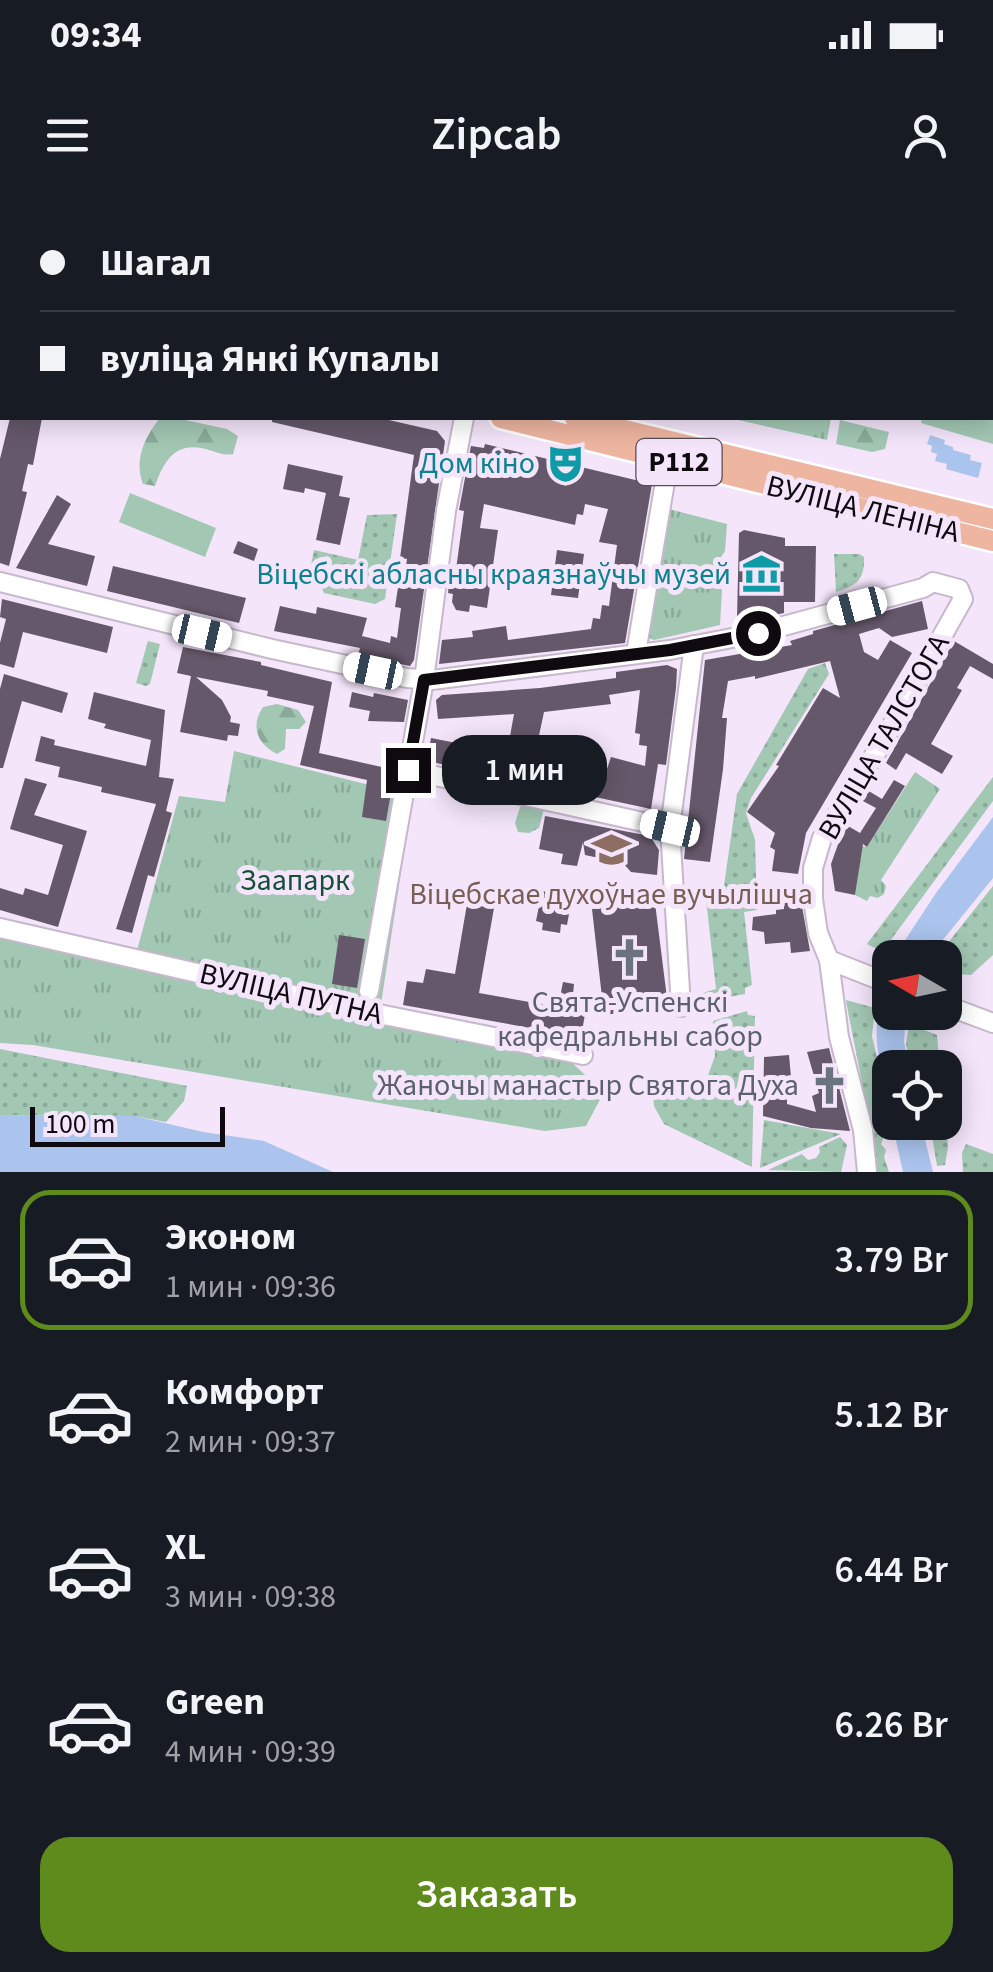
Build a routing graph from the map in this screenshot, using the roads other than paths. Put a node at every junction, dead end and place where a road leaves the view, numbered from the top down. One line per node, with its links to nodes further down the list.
1 (464, 420): 11 (street)
2 (511, 420): 4 (main road, ВУЛІЦА ЛЕНІНА / Р112)
3 (582, 420): 4 (main road, ВУЛІЦА ЛЕНІНА / Р112)
4 (742, 468): 6 (main road, ВУЛІЦА ЛЕНІНА / Р112); 7 (main road, ВУЛІЦА ЛЕНІНА / Р112)
5 (666, 476): 10 (street)
6 (993, 519)
7 (993, 541)
8 (0, 582): 11 (street)
9 (694, 645): 10 (street); 13 (street); 15 (street, ВУЛІЦА ТАЛСТОГА)
10 (636, 654): 11 (street)
11 (424, 680): 12 (street)
12 (408, 770): 13 (street); 17 (street)
13 (670, 828): 18 (street)
14 (0, 928): 21 (street, ВУЛІЦА ПУТНА)
15 (835, 963): 16 (street); 22 (street, ВУЛІЦА ТАЛСТОГА)
16 (872, 977)
17 (369, 991)
18 (681, 1008)
19 (962, 1011): 20 (street)
20 (992, 1021)
21 (583, 1055)
22 (867, 1172)

